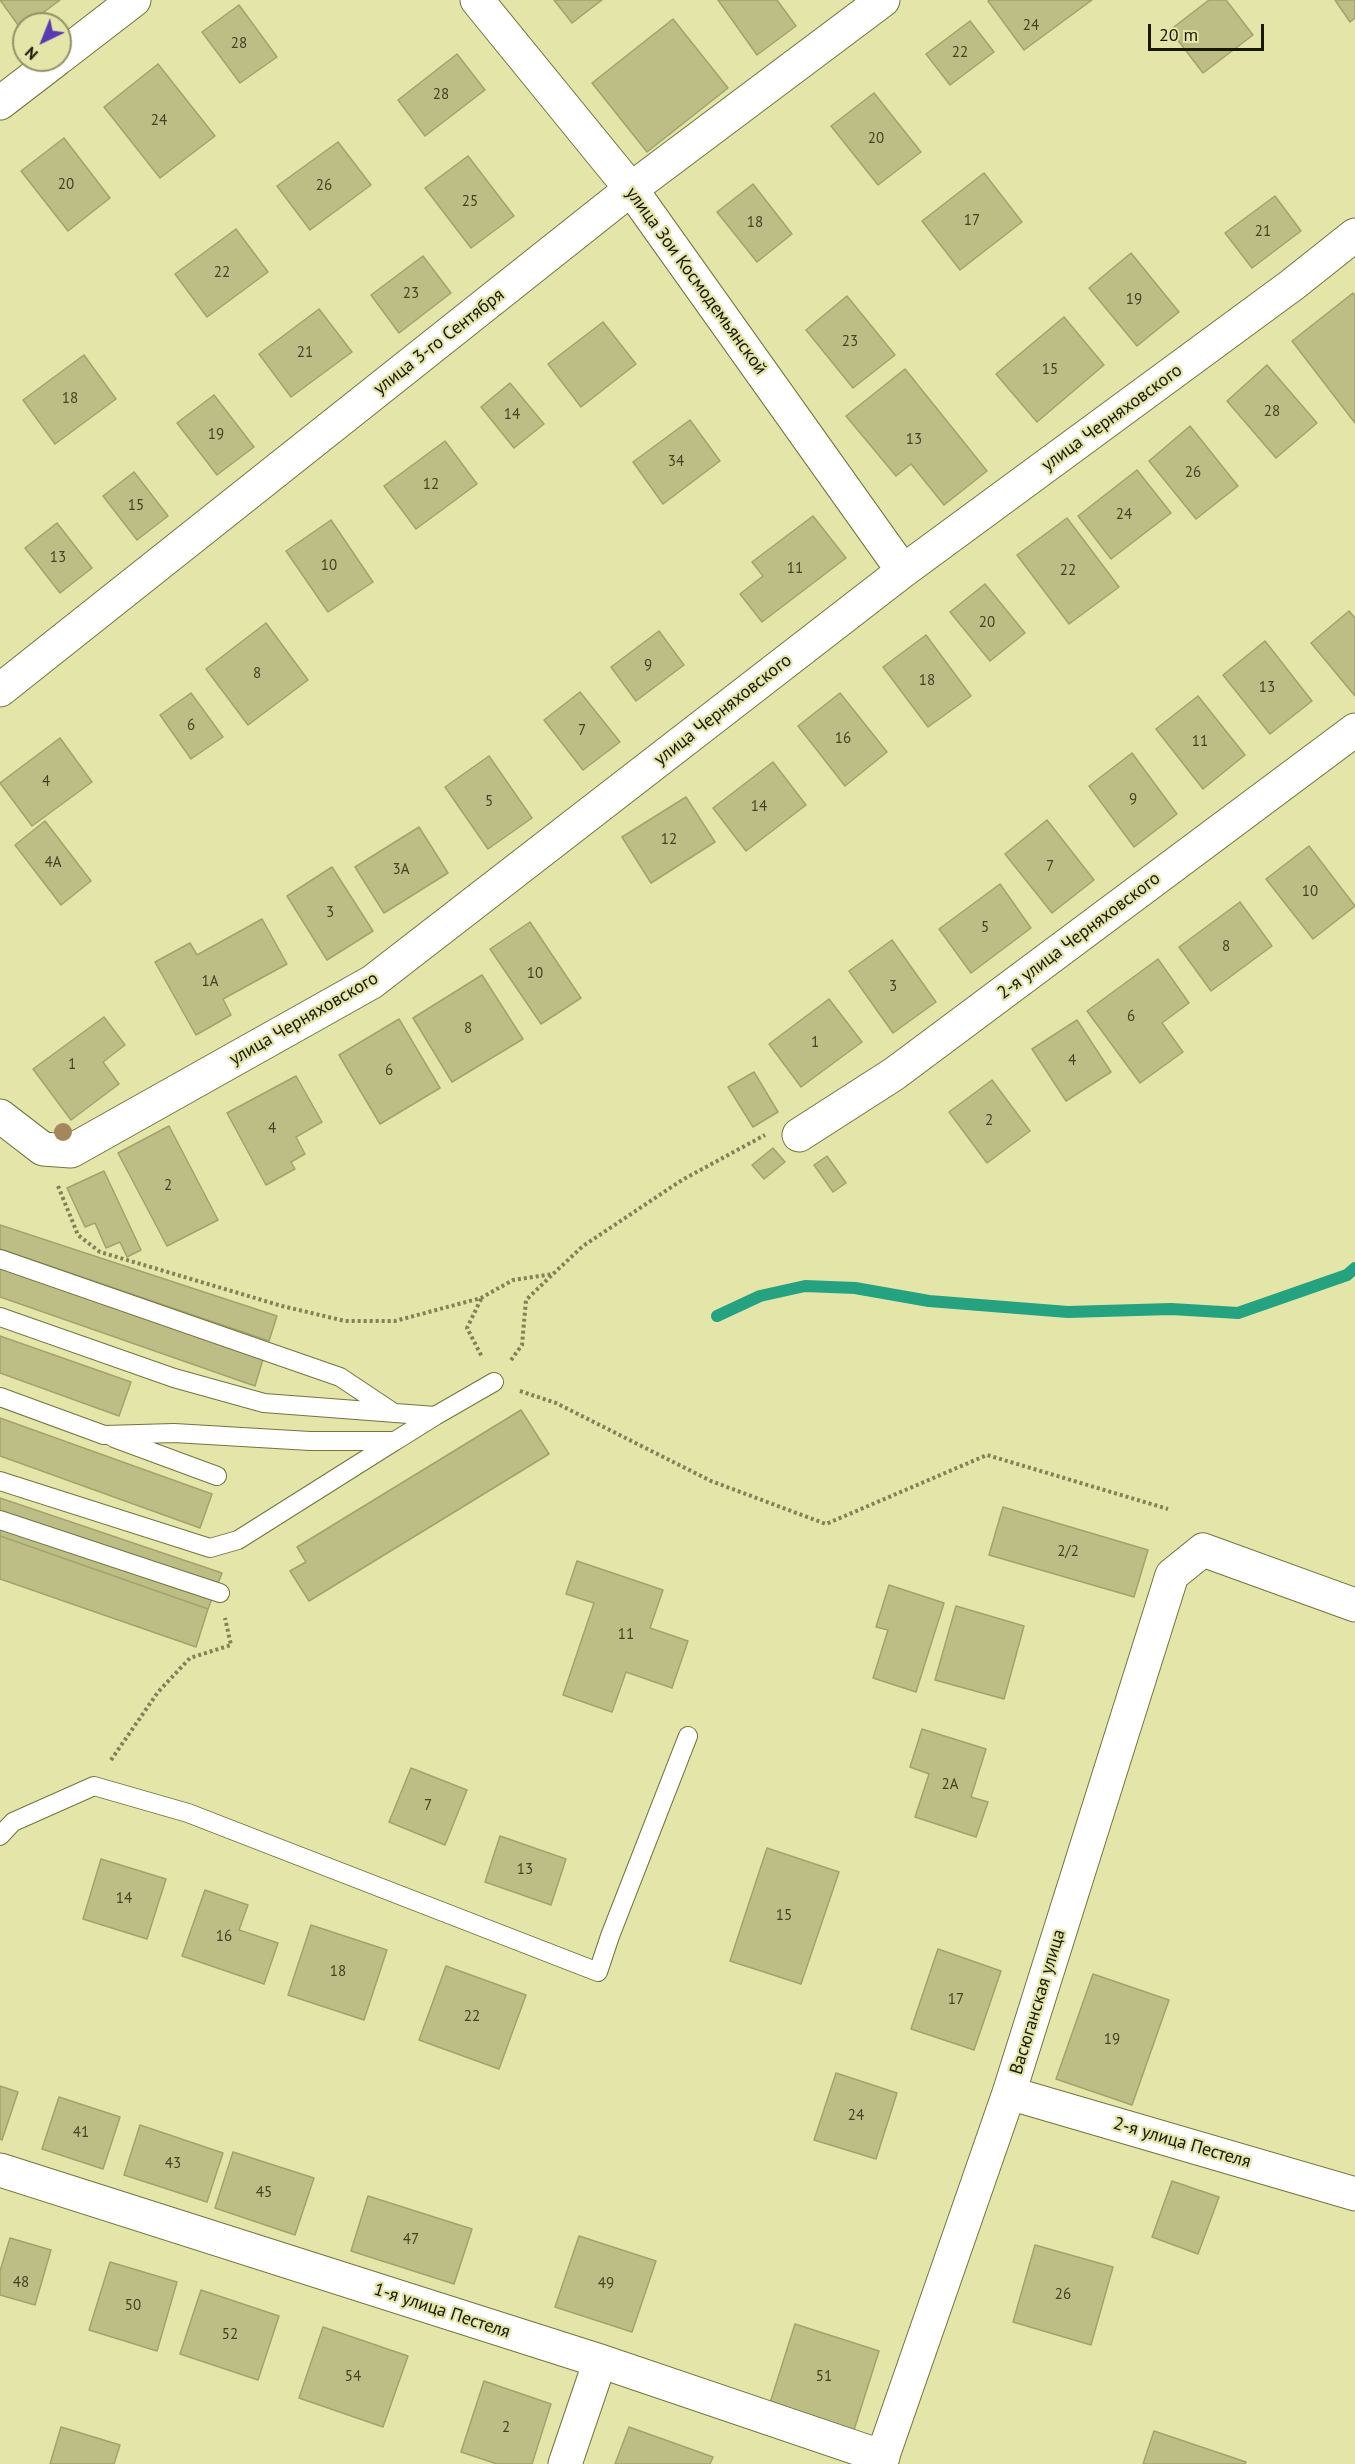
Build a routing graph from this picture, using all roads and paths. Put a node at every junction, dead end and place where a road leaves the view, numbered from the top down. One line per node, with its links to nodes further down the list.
1 (134, 0): 4 (street)
2 (477, 0): 7 (street, улица Зои Космодемьянской)
3 (883, 0): 7 (street, улица 3-го Сентября)
4 (72, 48)
5 (40, 72): 6 (street)
6 (0, 103)
7 (631, 189): 9 (street, улица Зои Космодемьянской); 10 (street, улица 3-го Сентября)
8 (1355, 236): 9 (street, улица Черняховского)
9 (903, 571): 14 (street, улица Черняховского)
10 (0, 690)
11 (1355, 730): 13 (street, 2-я улица Черняховского)
12 (0, 1116): 14 (street)
13 (799, 1135): 16 (path)
14 (57, 1150): 17 (path)
15 (0, 1259): 21 (lane)
16 (553, 1274): 17 (path); 19 (path)
17 (481, 1298): 19 (path)
18 (0, 1317): 21 (lane)
19 (494, 1382): 22 (lane); 27 (path)
20 (0, 1397): 23 (lane)
21 (396, 1414): 22 (lane)
22 (435, 1416): 24 (lane)
23 (104, 1434): 24 (lane); 25 (lane)
24 (395, 1441): 26 (lane)
25 (218, 1476)
26 (0, 1481)
27 (1168, 1509)
28 (0, 1520): 29 (lane)
29 (220, 1593): 32 (path)
30 (1355, 1605): 34 (street, Васюганская улица)
31 (687, 1736): 32 (lane)
32 (94, 1786): 33 (lane)
33 (0, 1836)
34 (1009, 2093): 36 (street, 2-я улица Пестеля); 38 (street, Васюганская улица)
35 (0, 2170): 37 (street, 1-я улица Пестеля)
36 (1355, 2194)
37 (600, 2361): 38 (street, 1-я улица Пестеля); 39 (street)
38 (882, 2460)
39 (565, 2464)

